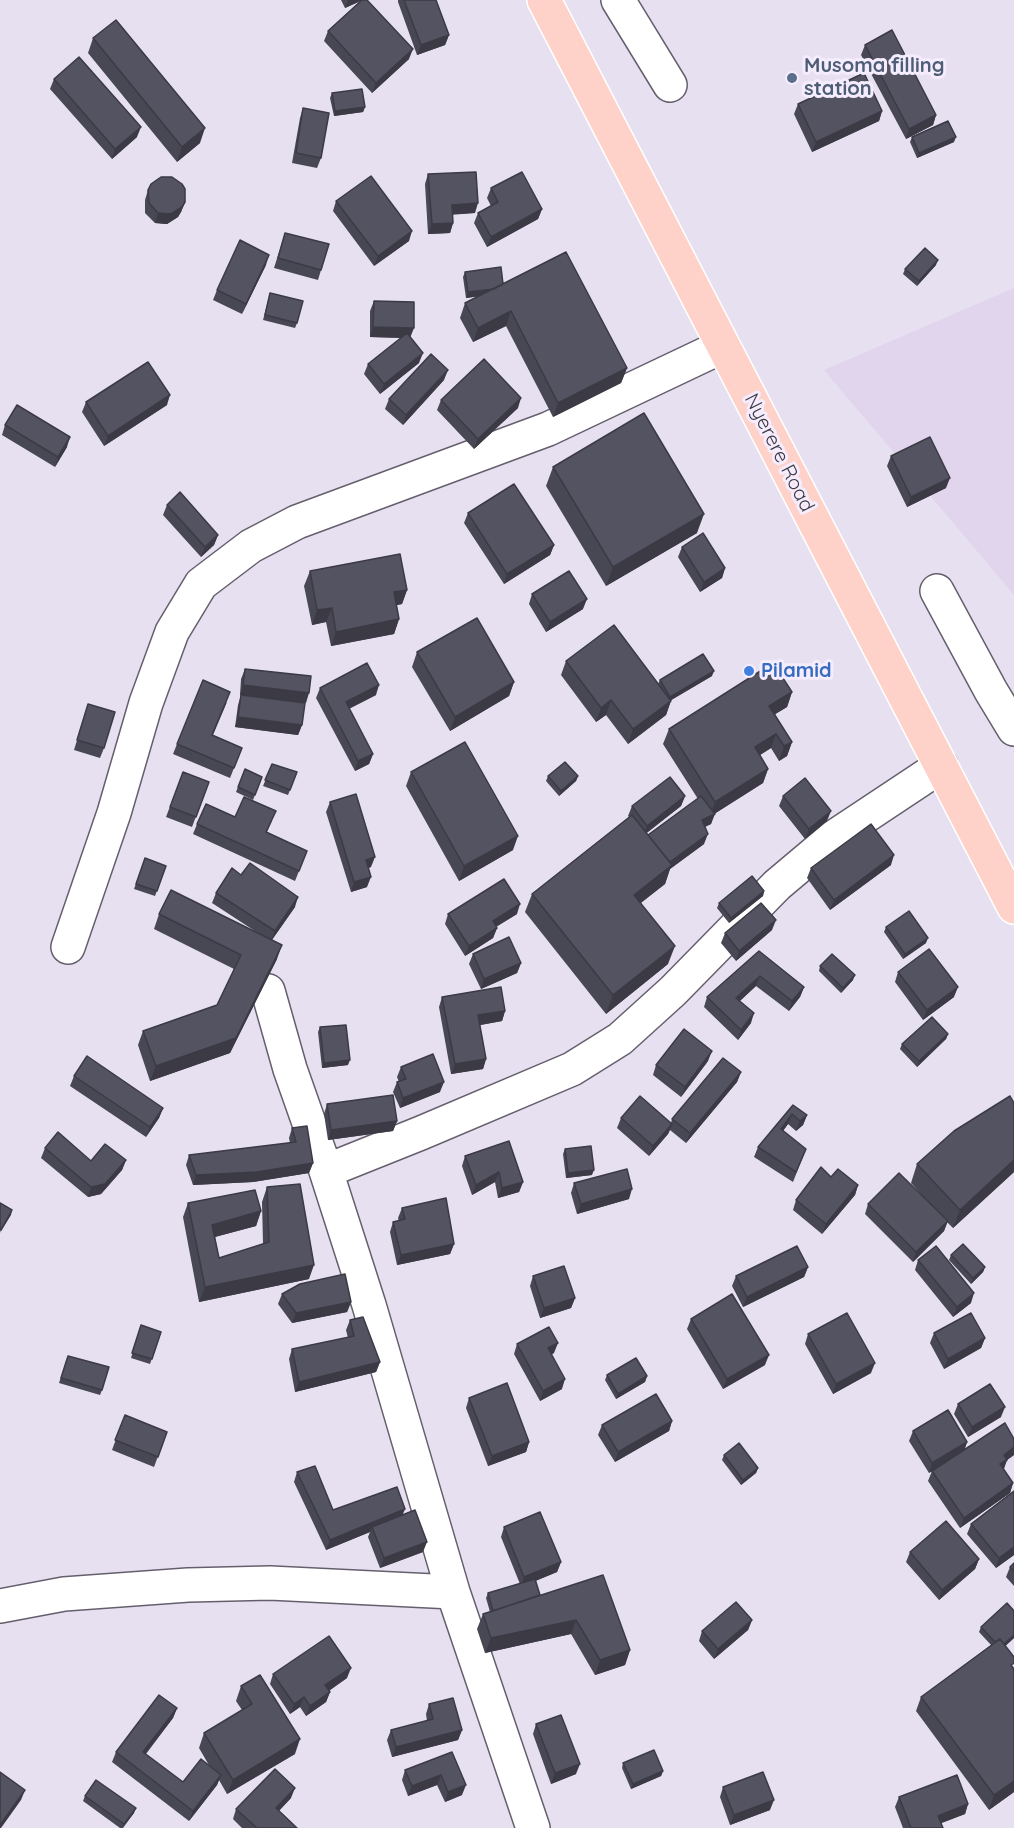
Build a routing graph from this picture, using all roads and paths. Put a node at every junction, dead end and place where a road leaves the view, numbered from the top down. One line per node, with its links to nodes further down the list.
1 (544, 0): 4 (main road, Nyerere Road)
2 (618, 0): 3 (street)
3 (670, 85)
4 (723, 346): 7 (main road, Nyerere Road); 9 (street)
5 (936, 591): 6 (street)
6 (1014, 729)
7 (941, 766): 8 (main road, Nyerere Road); 11 (street)
8 (1014, 907)
9 (68, 946)
10 (268, 991): 11 (street)
11 (326, 1171): 12 (street)
12 (453, 1592): 13 (street); 14 (street)
13 (0, 1606)
14 (533, 1828)

